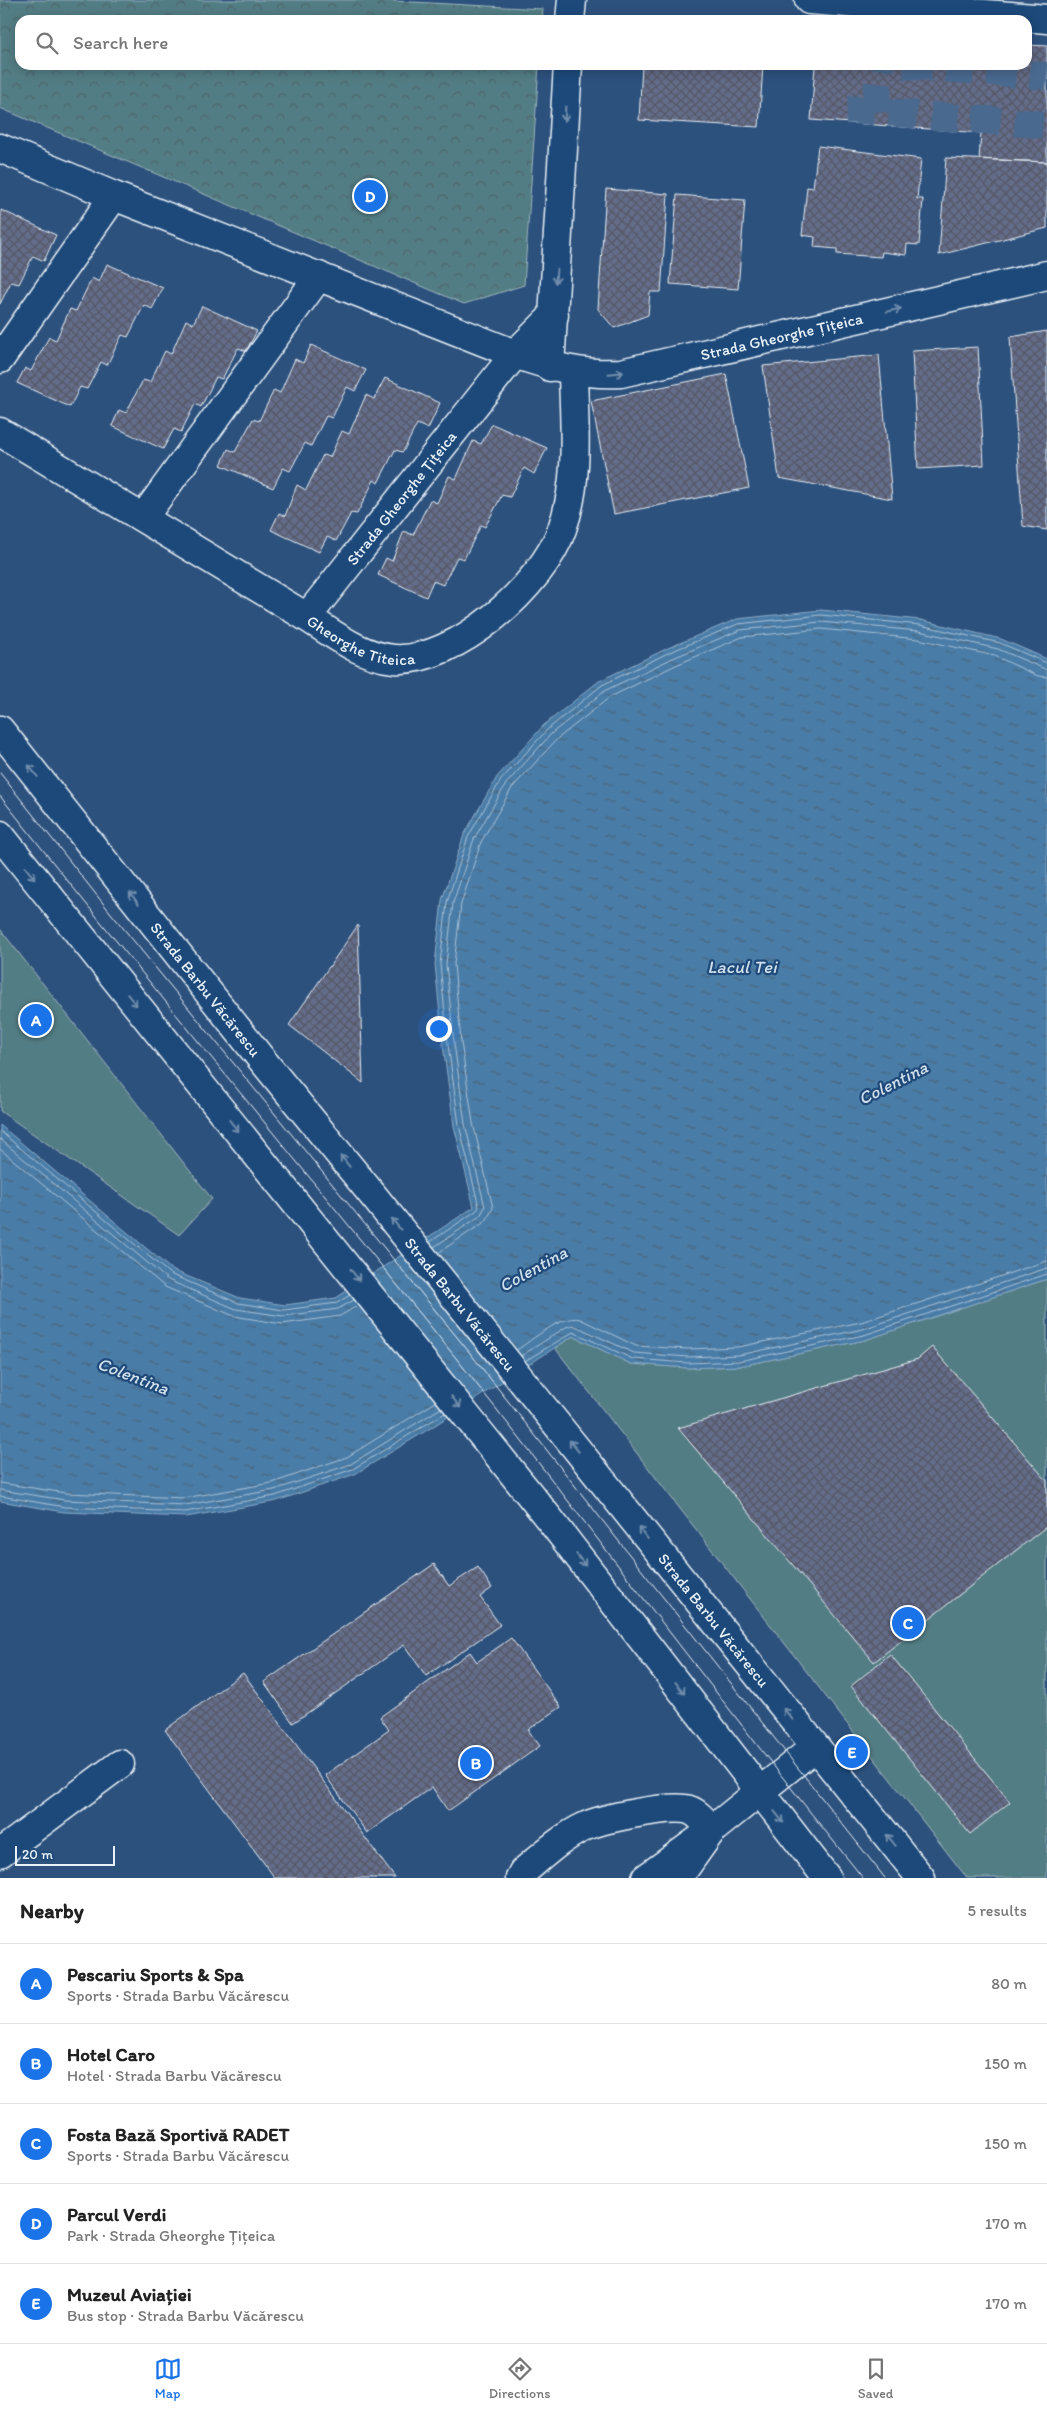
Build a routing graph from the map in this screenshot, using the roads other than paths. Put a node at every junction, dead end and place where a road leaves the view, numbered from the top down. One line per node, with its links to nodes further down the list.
1 (572, 0): 3 (street)
2 (808, 0): 4 (street)
3 (570, 15)
4 (997, 15)
5 (1032, 18): 6 (street)
6 (1047, 19)
7 (568, 70): 12 (street, Gheorghe Titeica, one-way to 12)
8 (1, 150): 9 (street, Strada Gheorghe Țițeica)
9 (114, 196): 11 (street, Strada Gheorghe Țițeica); 14 (street)
10 (1047, 275): 15 (street, Strada Gheorghe Țițeica, one-way to 10)
11 (320, 276): 13 (street, Strada Gheorghe Țițeica); 17 (street)
12 (554, 314): 13 (street); 15 (street, Gheorghe Titeica)
13 (515, 354): 15 (street, Strada Gheorghe Țițeica); 18 (street, Strada Gheorghe Țițeica)
14 (0, 359)
15 (562, 369): 18 (street, Gheorghe Titeica)
16 (0, 432): 17 (street, Gheorghe Titeica)
17 (142, 518): 18 (street, Gheorghe Titeica)
18 (308, 617)
19 (0, 730): 21 (street, Strada Barbu Văcărescu, one-way to 19)
20 (0, 835): 23 (street, one-way to 23)
21 (815, 1747): 23 (street); 30 (street, Strada Barbu Văcărescu, one-way to 21)
22 (120, 1764): 25 (street)
23 (760, 1792): 24 (street); 29 (street, one-way to 29)
24 (712, 1830): 26 (street); 27 (street); 28 (street)
25 (0, 1853)
26 (520, 1878)
27 (646, 1878)
28 (678, 1878)
29 (827, 1878)
30 (921, 1878)

